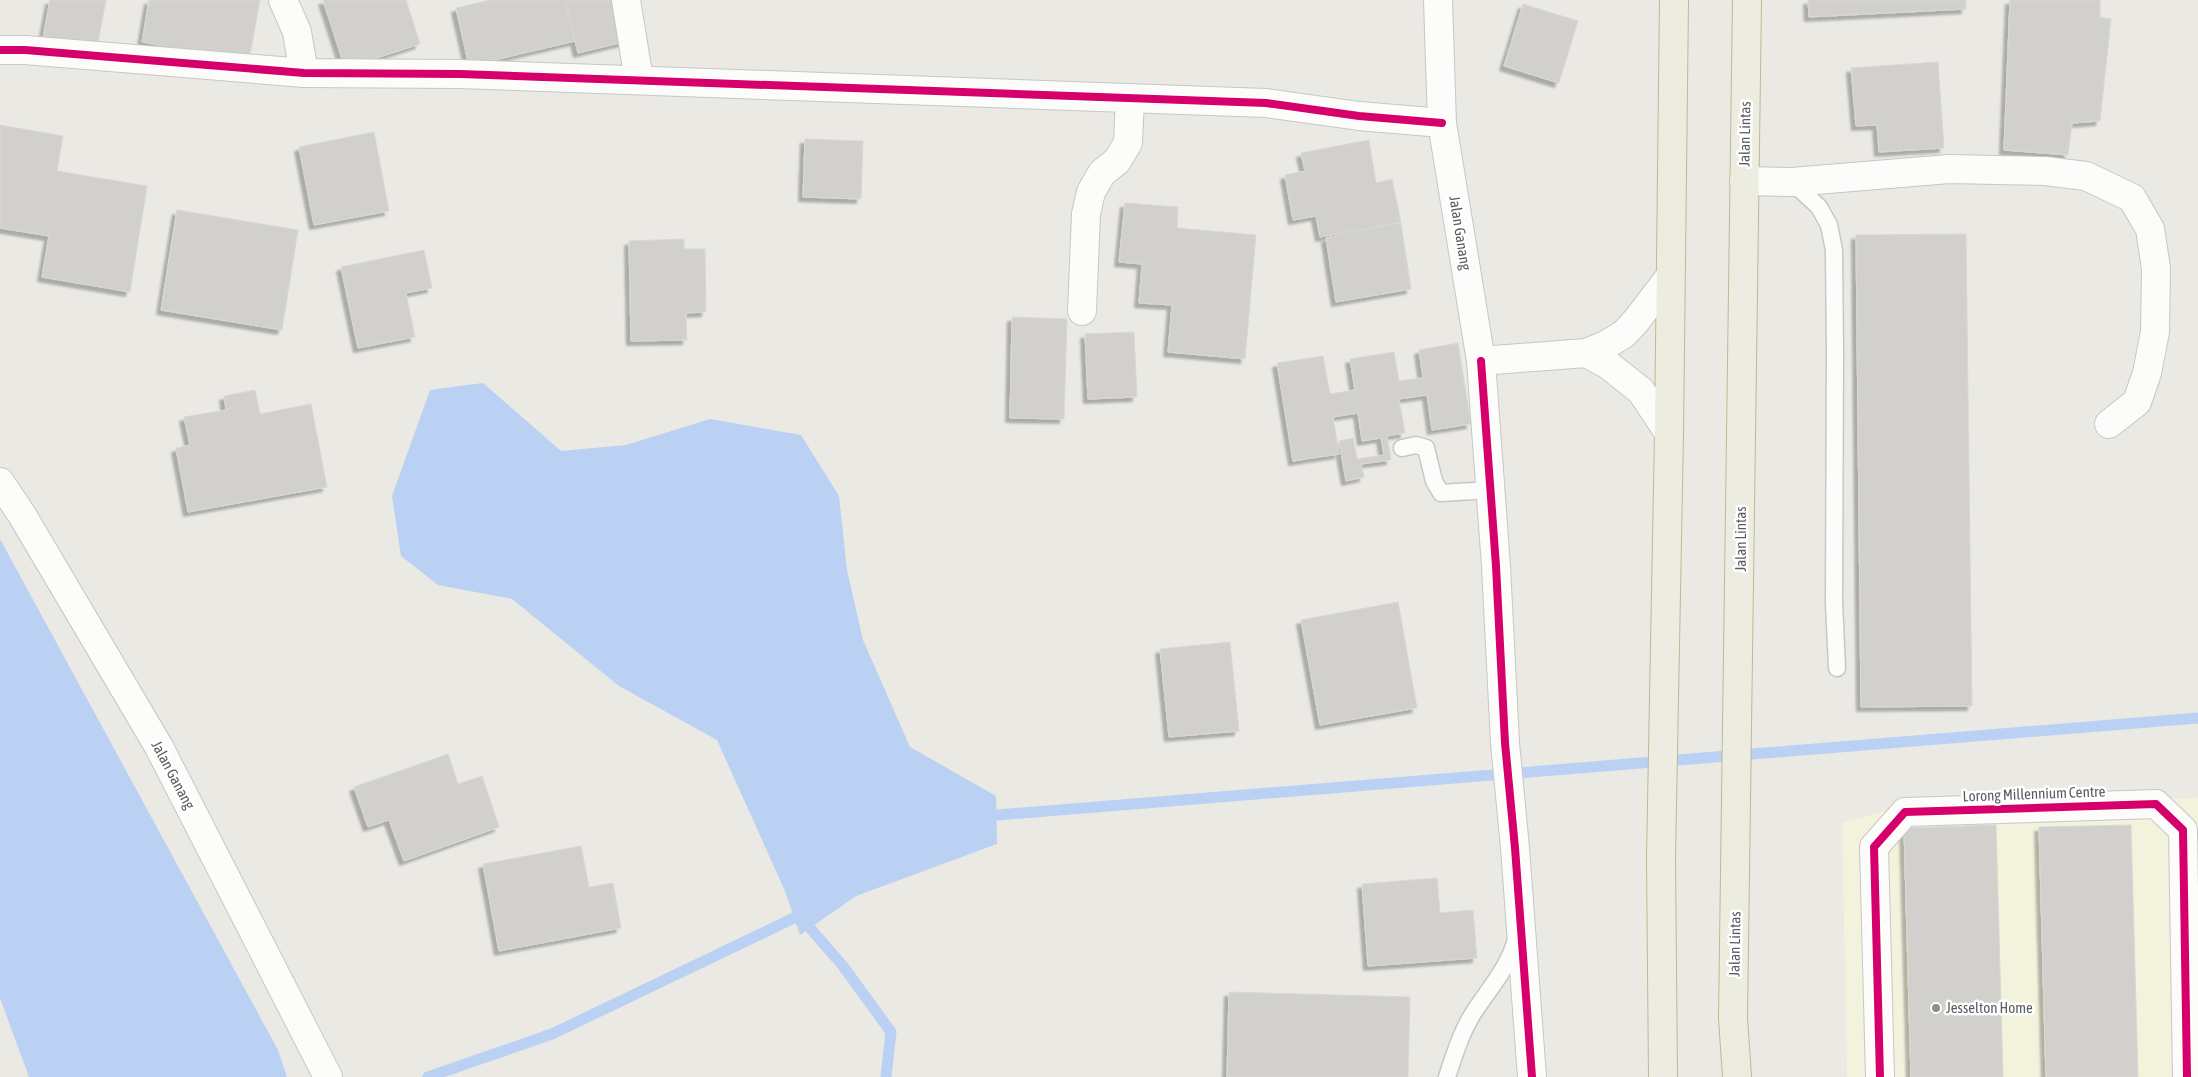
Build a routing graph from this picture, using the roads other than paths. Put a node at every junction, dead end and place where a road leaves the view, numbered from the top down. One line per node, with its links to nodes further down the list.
1 (283, 0): 7 (street)
2 (626, 0): 8 (street)
3 (1438, 0): 10 (street, Jalan Ganang)
4 (1674, 0): 13 (highway)
5 (1747, 0): 11 (highway, Jalan Lintas)
6 (0, 50): 7 (street)
7 (304, 73): 8 (street)
8 (639, 80): 9 (street)
9 (1130, 98): 10 (street); 14 (street)
10 (1442, 123): 16 (street, Jalan Ganang)
11 (1744, 181): 12 (street); 28 (highway, Jalan Lintas)
12 (1792, 182): 17 (street); 22 (lane)
13 (1669, 278): 15 (street); 18 (highway)
14 (1082, 311)
15 (1586, 353): 16 (street); 18 (street)
16 (1481, 361): 21 (street, Jalan Ganang)
17 (2110, 424)
18 (1669, 433): 27 (highway)
19 (1402, 448): 21 (lane)
20 (0, 482): 24 (street, Jalan Ganang)
21 (1490, 490): 23 (street, Jalan Ganang)
22 (1837, 668)
23 (1520, 925): 25 (lane); 26 (street, Jalan Ganang)
24 (328, 1077)
25 (1447, 1077)
26 (1532, 1077)
27 (1663, 1077)
28 (1737, 1077)
29 (1880, 1077): 30 (street, Lorong Millennium Centre)
30 (2187, 1077)

